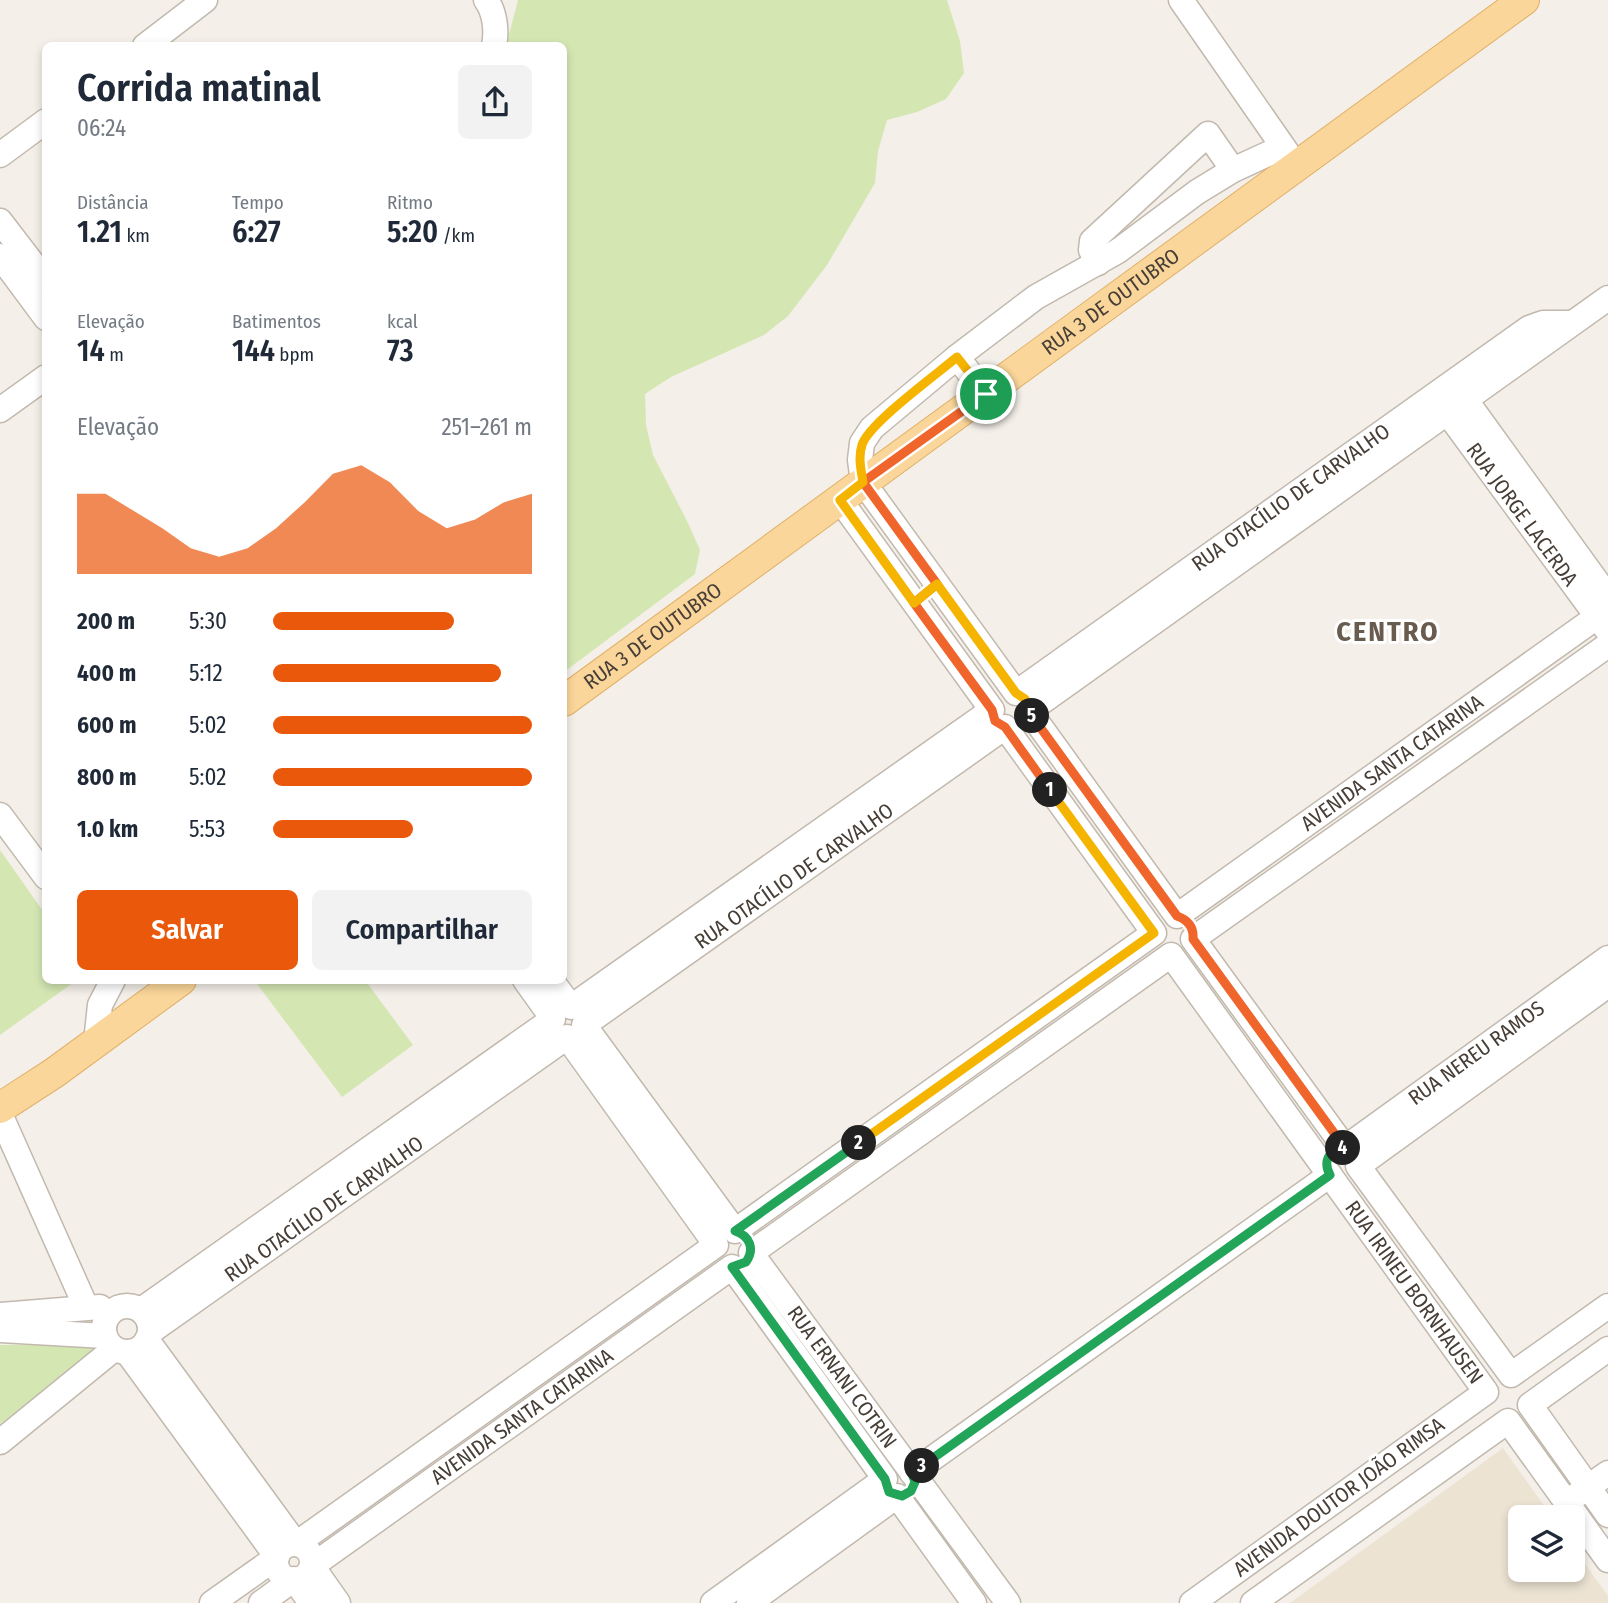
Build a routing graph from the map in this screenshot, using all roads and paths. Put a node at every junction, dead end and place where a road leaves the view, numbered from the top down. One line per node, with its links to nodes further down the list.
1 (205, 0): 6 (street)
2 (486, 0): 5 (street)
3 (1181, 0): 9 (street)
4 (1524, 0): 9 (main road, RUA 3 DE OUTUBRO)
5 (495, 41)
6 (150, 42)
7 (42, 124): 8 (street)
8 (0, 155)
9 (1290, 157): 10 (street); 19 (main road, RUA 3 DE OUTUBRO)
10 (1233, 170): 13 (street); 13 (street)
11 (0, 221): 14 (street)
12 (0, 256): 16 (street)
13 (1098, 263): 17 (street)
14 (42, 276)
15 (1608, 298): 20 (street, RUA OTACÍLIO DE CARVALHO)
16 (42, 313)
17 (957, 357): 19 (street); 22 (street)
18 (42, 380): 21 (street)
19 (986, 394): 22 (main road, RUA 3 DE OUTUBRO)
20 (1451, 398): 26 (street, RUA JORGE LACERDA); 31 (street, RUA OTACÍLIO DE CARVALHO)
21 (0, 410)
22 (863, 482): 23 (main road, RUA 3 DE OUTUBRO); 24 (street)
23 (840, 500): 25 (street); 30 (main road, RUA 3 DE OUTUBRO)
24 (937, 584): 25 (street); 31 (street)
25 (914, 603): 32 (street)
26 (1605, 614): 28 (street, AVENIDA SANTA CATARINA)
27 (1608, 645): 29 (street, AVENIDA SANTA CATARINA)
28 (1530, 665): 29 (street); 33 (street, AVENIDA SANTA CATARINA)
29 (1546, 689): 34 (street, AVENIDA SANTA CATARINA)
30 (567, 699)
31 (1022, 702): 32 (street, RUA OTACÍLIO DE CARVALHO); 35 (street)
32 (998, 719): 36 (street); 51 (street, RUA OTACÍLIO DE CARVALHO)
33 (1439, 729): 34 (street); 38 (street, AVENIDA SANTA CATARINA)
34 (1456, 753): 39 (street, AVENIDA SANTA CATARINA)
35 (1085, 789): 36 (street); 41 (street)
36 (1062, 806): 42 (street)
37 (0, 815): 40 (street)
38 (1308, 823): 39 (street); 41 (street, AVENIDA SANTA CATARINA)
39 (1324, 846): 43 (street, AVENIDA SANTA CATARINA)
40 (42, 872)
41 (1177, 916): 42 (street); 43 (street)
42 (1154, 933): 44 (street); 60 (street, AVENIDA SANTA CATARINA)
43 (1193, 939): 44 (street); 54 (street, RUA IRINEU BORNHAUSEN)
44 (1171, 955): 55 (street, RUA IRINEU BORNHAUSEN); 61 (street, AVENIDA SANTA CATARINA)
45 (1608, 958): 53 (street, RUA NEREU RAMOS)
46 (111, 984): 52 (street)
47 (176, 984): 52 (main road)
48 (529, 984): 51 (street)
49 (553, 984): 51 (street)
50 (1608, 985): 53 (street, RUA NEREU RAMOS)
51 (569, 1022): 60 (street); 67 (street, RUA OTACÍLIO DE CARVALHO)
52 (96, 1042): 56 (main road)
53 (1489, 1058): 58 (street, RUA NEREU RAMOS)
54 (1294, 1078): 55 (street); 58 (street, RUA IRINEU BORNHAUSEN)
55 (1272, 1096): 59 (street, RUA IRINEU BORNHAUSEN)
56 (0, 1108)
57 (0, 1114): 63 (street)
58 (1352, 1157): 59 (street, RUA NEREU RAMOS); 70 (street, RUA IRINEU BORNHAUSEN)
59 (1330, 1175): 72 (street, RUA IRINEU BORNHAUSEN); 77 (street)
60 (726, 1238): 61 (street); 83 (street, AVENIDA SANTA CATARINA)
61 (742, 1260): 65 (street, RUA ERNANI COTRIN); 68 (street, RUA ERNANI COTRIN); 87 (street, AVENIDA SANTA CATARINA)
62 (1608, 1306): 70 (street)
63 (86, 1307): 64 (street); 67 (street)
64 (0, 1315)
65 (806, 1328): 68 (street); 71 (street, RUA ERNANI COTRIN)
66 (0, 1330): 67 (street)
67 (129, 1332): 76 (street, RUA OTACÍLIO DE CARVALHO); 83 (street)
68 (786, 1342): 73 (street, RUA ERNANI COTRIN)
69 (1608, 1349): 74 (street)
70 (1511, 1375): 72 (street); 74 (street)
71 (851, 1389): 73 (street); 77 (street, RUA ERNANI COTRIN)
72 (1486, 1392): 75 (street); 96 (street, AVENIDA DOUTOR JOÃO RIMSA)
73 (830, 1403): 79 (street, RUA ERNANI COTRIN)
74 (1530, 1405): 75 (street); 78 (street)
75 (1508, 1421): 80 (street); 97 (street, AVENIDA DOUTOR JOÃO RIMSA)
76 (0, 1442)
77 (912, 1473): 79 (street); 82 (street, RUA ERNANI COTRIN)
78 (1598, 1480): 80 (street); 81 (street)
79 (891, 1488): 85 (street, RUA ERNANI COTRIN); 86 (street)
80 (1566, 1503): 84 (street)
81 (1608, 1515)
82 (966, 1545): 85 (street); 95 (street, RUA ERNANI COTRIN)
83 (286, 1550): 87 (street); 88 (street, AVENIDA SANTA CATARINA)
84 (1608, 1560)
85 (944, 1561): 94 (street, RUA ERNANI COTRIN)
86 (787, 1563): 92 (street); 93 (street)
87 (303, 1573): 89 (street, AVENIDA SANTA CATARINA); 90 (street); 91 (street)
88 (212, 1603)
89 (261, 1603)
90 (312, 1603)
91 (338, 1603)
92 (713, 1603)
93 (749, 1603)
94 (974, 1603)
95 (1008, 1603)
96 (1192, 1603)
97 (1253, 1603)

